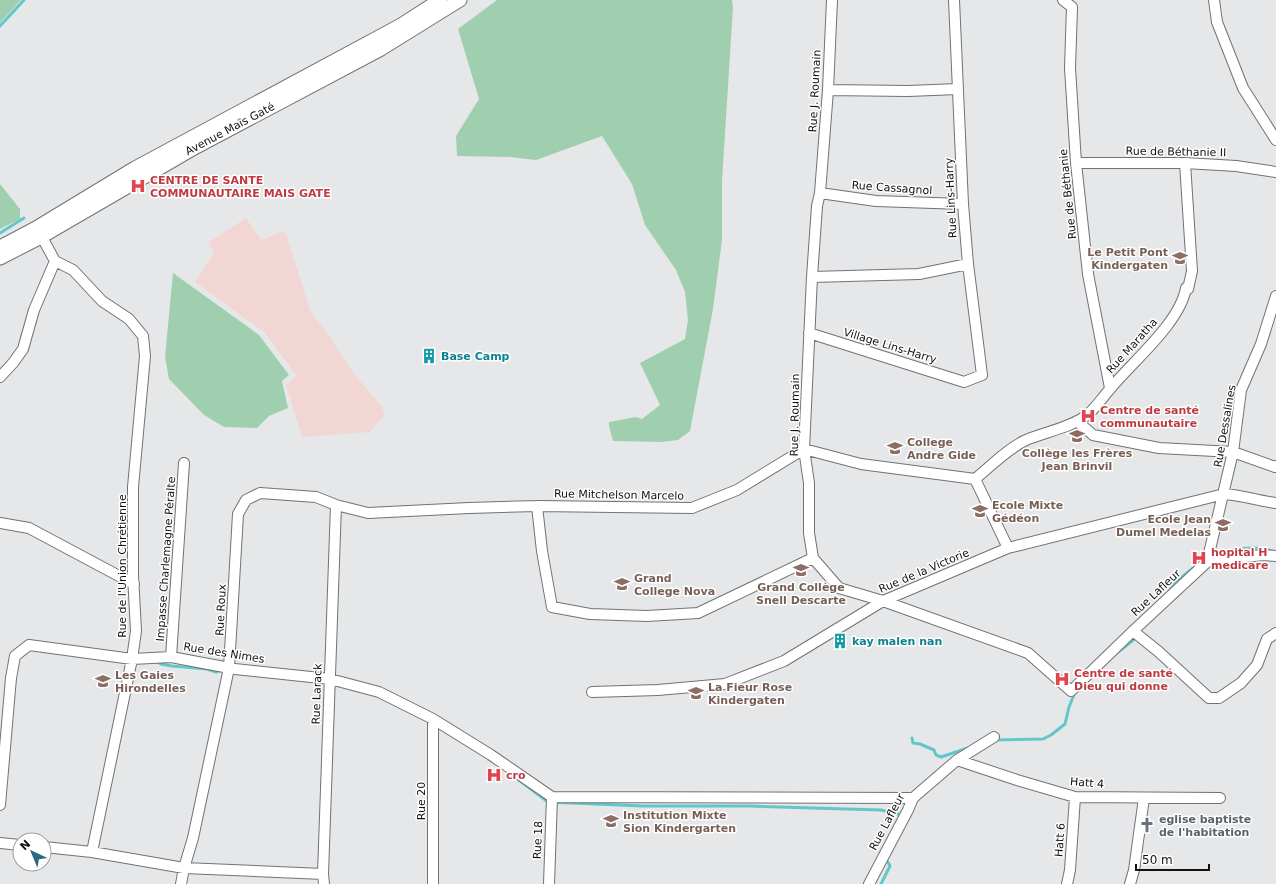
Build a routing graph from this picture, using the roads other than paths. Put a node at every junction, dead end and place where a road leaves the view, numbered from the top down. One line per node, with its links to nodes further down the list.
1 (440, 0): 15 (main road, Avenue Maïs Gaté)
2 (460, 0): 15 (main road, Avenue Maïs Gaté)
3 (832, 0): 8 (street, Rue J. Roumain)
4 (954, 0): 7 (street, Rue Lins-Harry)
5 (1063, 0): 10 (street, Rue de Béthanie)
6 (1214, 0): 9 (street)
7 (958, 89): 8 (street); 14 (street, Rue Lins-Harry)
8 (828, 90): 13 (street, Rue J. Roumain)
9 (1276, 140)
10 (1076, 163): 11 (street, Rue de Béthanie II); 25 (street, Rue de Béthanie)
11 (1185, 163): 12 (street, Rue de Béthanie II); 25 (street, Rue Maratha)
12 (1276, 172)
13 (820, 193): 14 (street, Rue Cassagnol); 20 (street, Rue J. Roumain)
14 (963, 204): 19 (street, Rue Lins-Harry)
15 (38, 232): 16 (main road, Avenue Maïs Gaté); 17 (main road, Avenue Maïs Gaté); 18 (street)
16 (0, 247)
17 (0, 258)
18 (55, 261): 23 (street); 41 (street, Rue de l'Union Chrétienne)
19 (968, 264): 20 (street); 24 (street, Rue Lins-Harry)
20 (812, 277): 22 (street, Rue J. Roumain)
21 (1276, 296): 28 (street, Rue Dessalines)
22 (810, 334): 24 (street, Village Lins-Harry); 27 (street, Rue J. Roumain)
23 (0, 377)
24 (964, 382)
25 (1110, 388): 26 (street, Rue Maratha)
26 (1077, 421): 28 (street); 31 (street, Rue Maratha)
27 (804, 449): 31 (street); 35 (street, Rue Mitchelson Marcelo); 39 (street, Rue J. Roumain)
28 (1234, 452): 30 (street); 32 (street, Rue Dessalines)
29 (184, 463): 45 (street, Impasse Charlemagne Péralte)
30 (1276, 466)
31 (975, 479): 37 (street)
32 (1224, 494): 33 (street, Rue de la Victorie); 37 (street, Rue de la Victorie); 40 (street)
33 (1276, 503)
34 (336, 505): 35 (street, Rue Mitchelson Marcelo); 47 (street, Rue Roux); 48 (street, Rue Larack)
35 (537, 506): 39 (street)
36 (0, 524): 41 (street)
37 (1008, 548): 42 (street, Rue de la Victorie)
38 (1276, 556): 40 (street)
39 (813, 558): 42 (street)
40 (1207, 562): 43 (street, Rue Lafleur)
41 (134, 584): 46 (street, Rue de l'Union Chrétienne)
42 (883, 601): 43 (street, Rue Lafleur); 49 (street, Rue de la Victorie)
43 (1133, 631): 44 (street)
44 (1276, 633)
45 (172, 657): 46 (street, Rue des Nimes); 47 (street, Rue des Nimes)
46 (132, 659): 58 (street, Rue des Nimes); 62 (street, Rue de l'Union Chrétienne)
47 (229, 668): 48 (street, Rue des Nimes); 63 (street, Rue Roux)
48 (330, 679): 50 (street, Rue des Nimes); 64 (street, Rue Larack)
49 (592, 692)
50 (433, 719): 53 (street, Rue des Nimes); 66 (street, Rue 20)
51 (994, 737): 52 (street, Rue Lafleur)
52 (957, 760): 54 (street, Hatt 4); 55 (street, Rue Lafleur)
53 (552, 797): 55 (street); 67 (street, Rue 18)
54 (1075, 797): 56 (street, Hatt 4); 69 (street, Hatt 6)
55 (912, 798): 68 (street, Rue Lafleur)
56 (1144, 798): 57 (street, Hatt 4); 70 (street)
57 (1220, 798)
58 (0, 805)
59 (0, 843): 60 (street)
60 (12, 844)
61 (52, 848): 62 (street)
62 (92, 852): 63 (street)
63 (184, 868): 64 (street); 65 (street, Rue Roux)
64 (323, 879)
65 (181, 884)
66 (433, 884)
67 (549, 884)
68 (869, 884)
69 (1067, 884)
70 (1130, 884)

